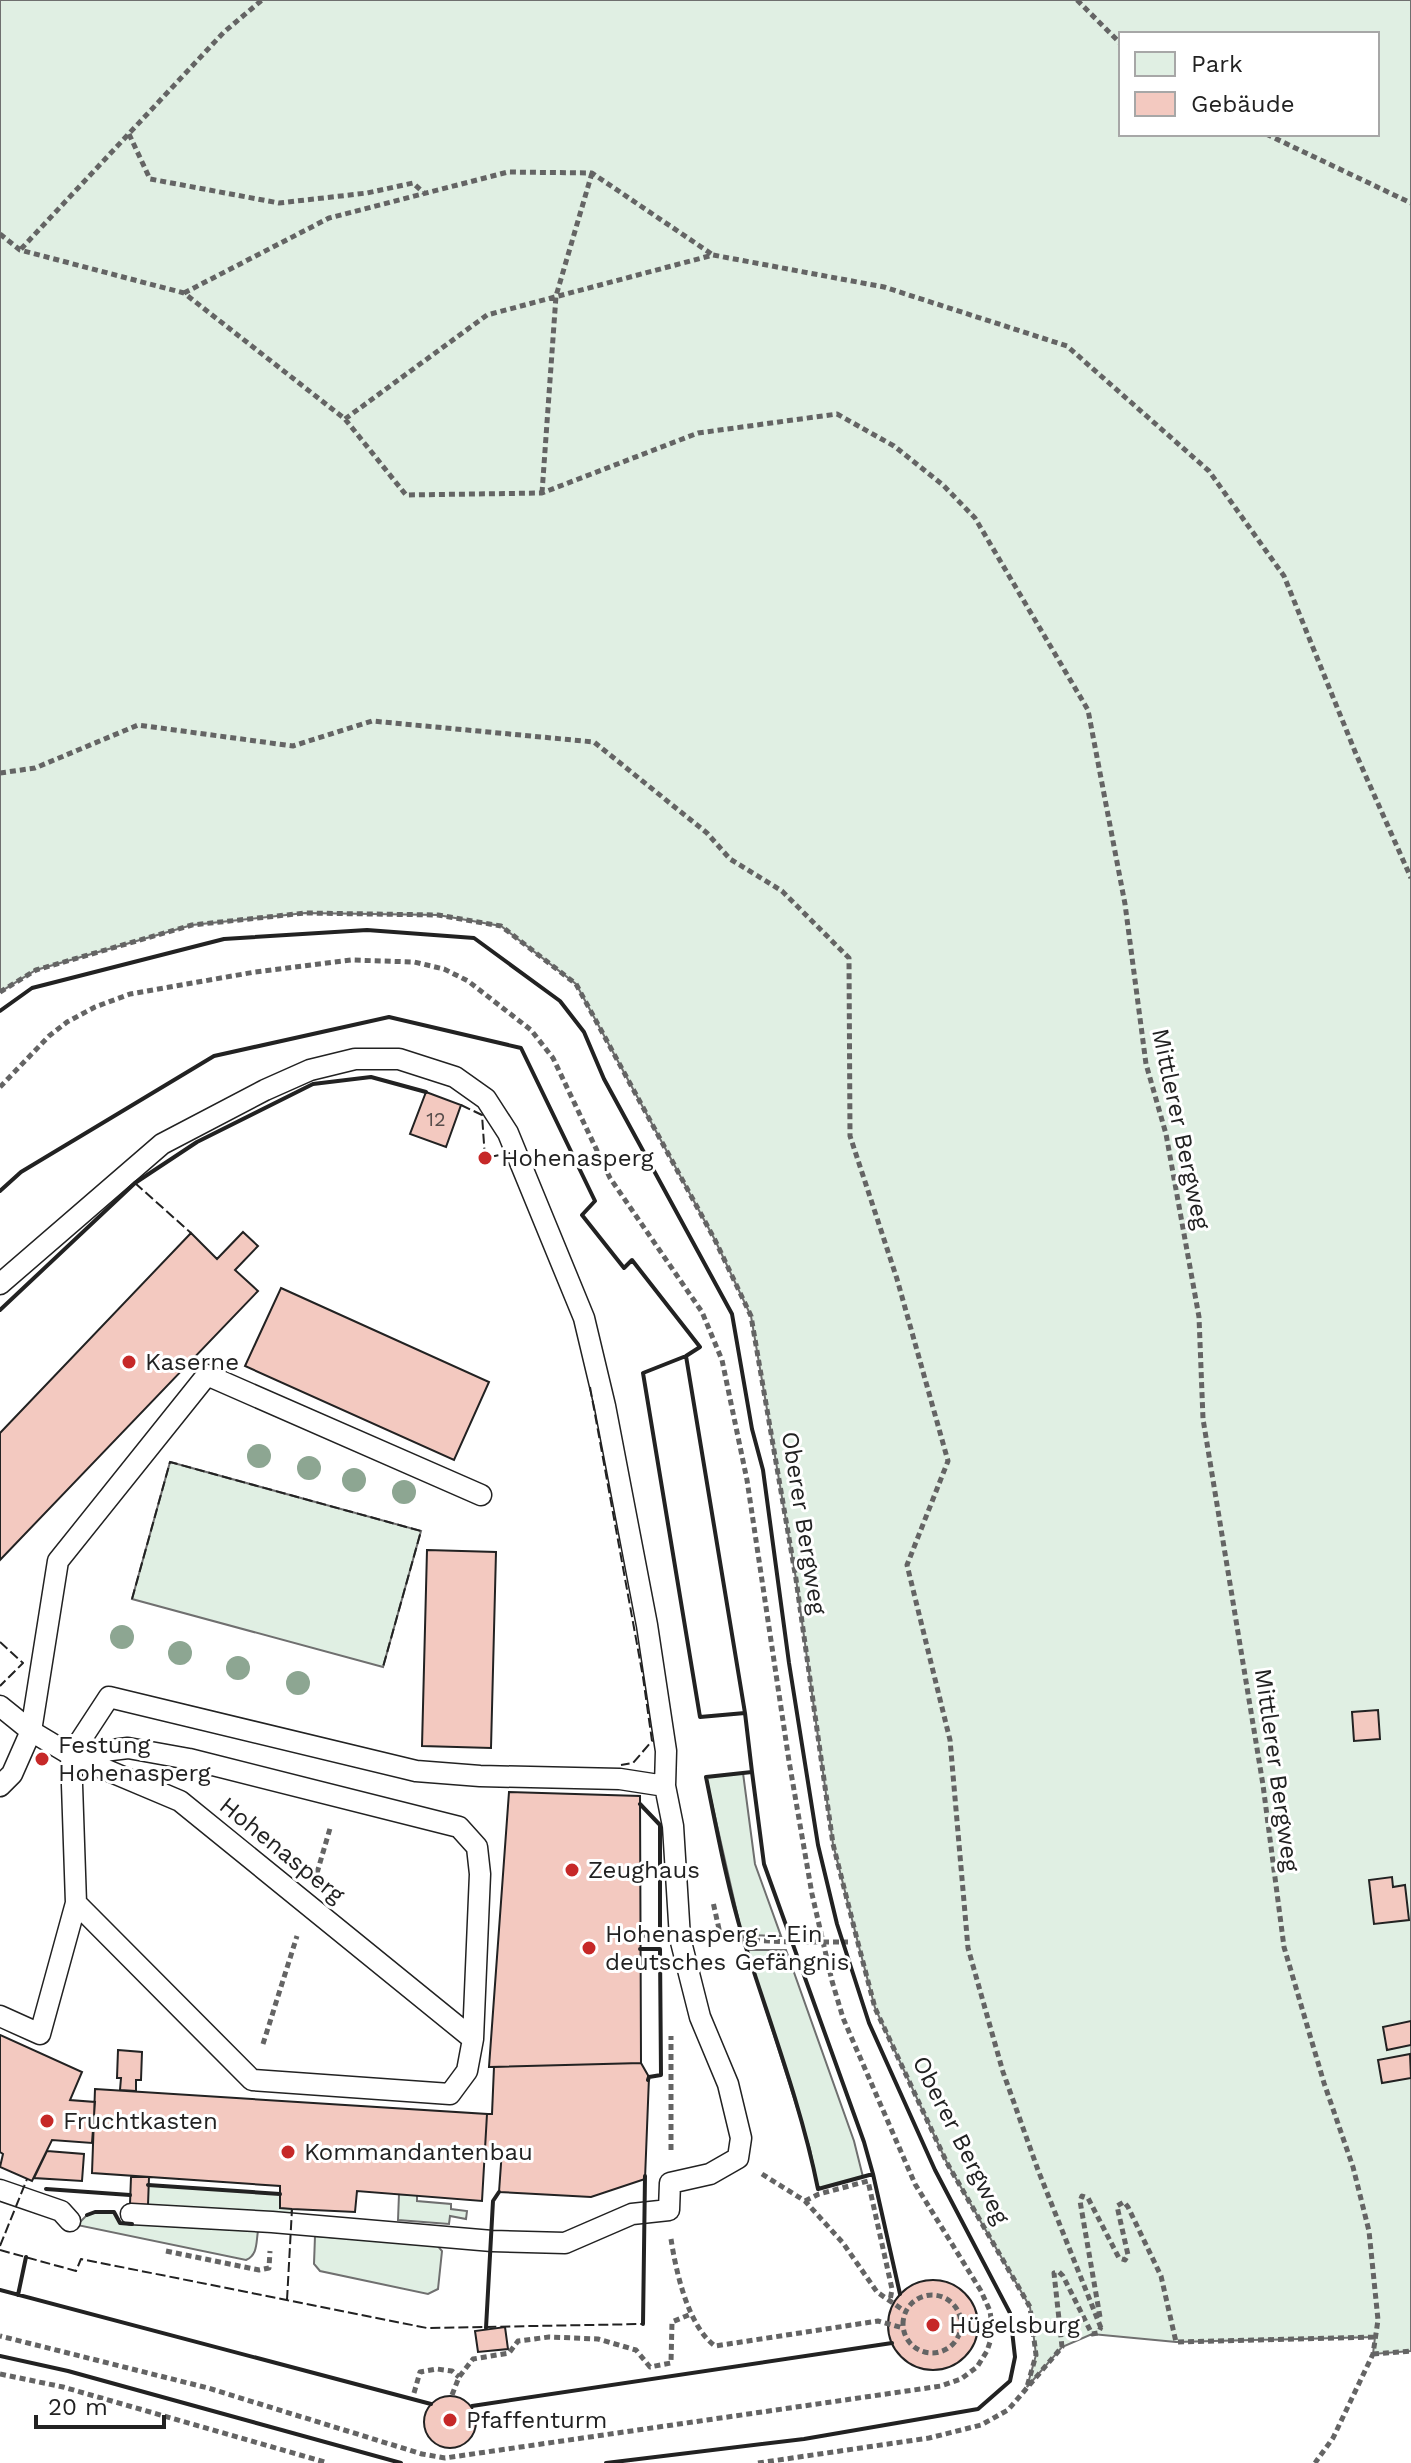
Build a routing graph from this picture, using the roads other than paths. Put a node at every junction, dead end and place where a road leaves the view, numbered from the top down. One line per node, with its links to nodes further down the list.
1 (0, 1284): 7 (lane)
2 (481, 1495): 4 (lane)
3 (0, 1706): 4 (lane, Hohenasperg)
4 (31, 1731): 5 (lane, Hohenasperg); 6 (lane)
5 (71, 1755): 7 (lane); 8 (lane); 10 (lane, Hohenasperg); 10 (lane)
6 (0, 1786)
7 (665, 1786): 12 (lane)
8 (76, 1903): 9 (lane); 10 (lane)
9 (0, 2016)
10 (473, 2039)
11 (0, 2190): 13 (lane)
12 (131, 2214)
13 (70, 2221)

